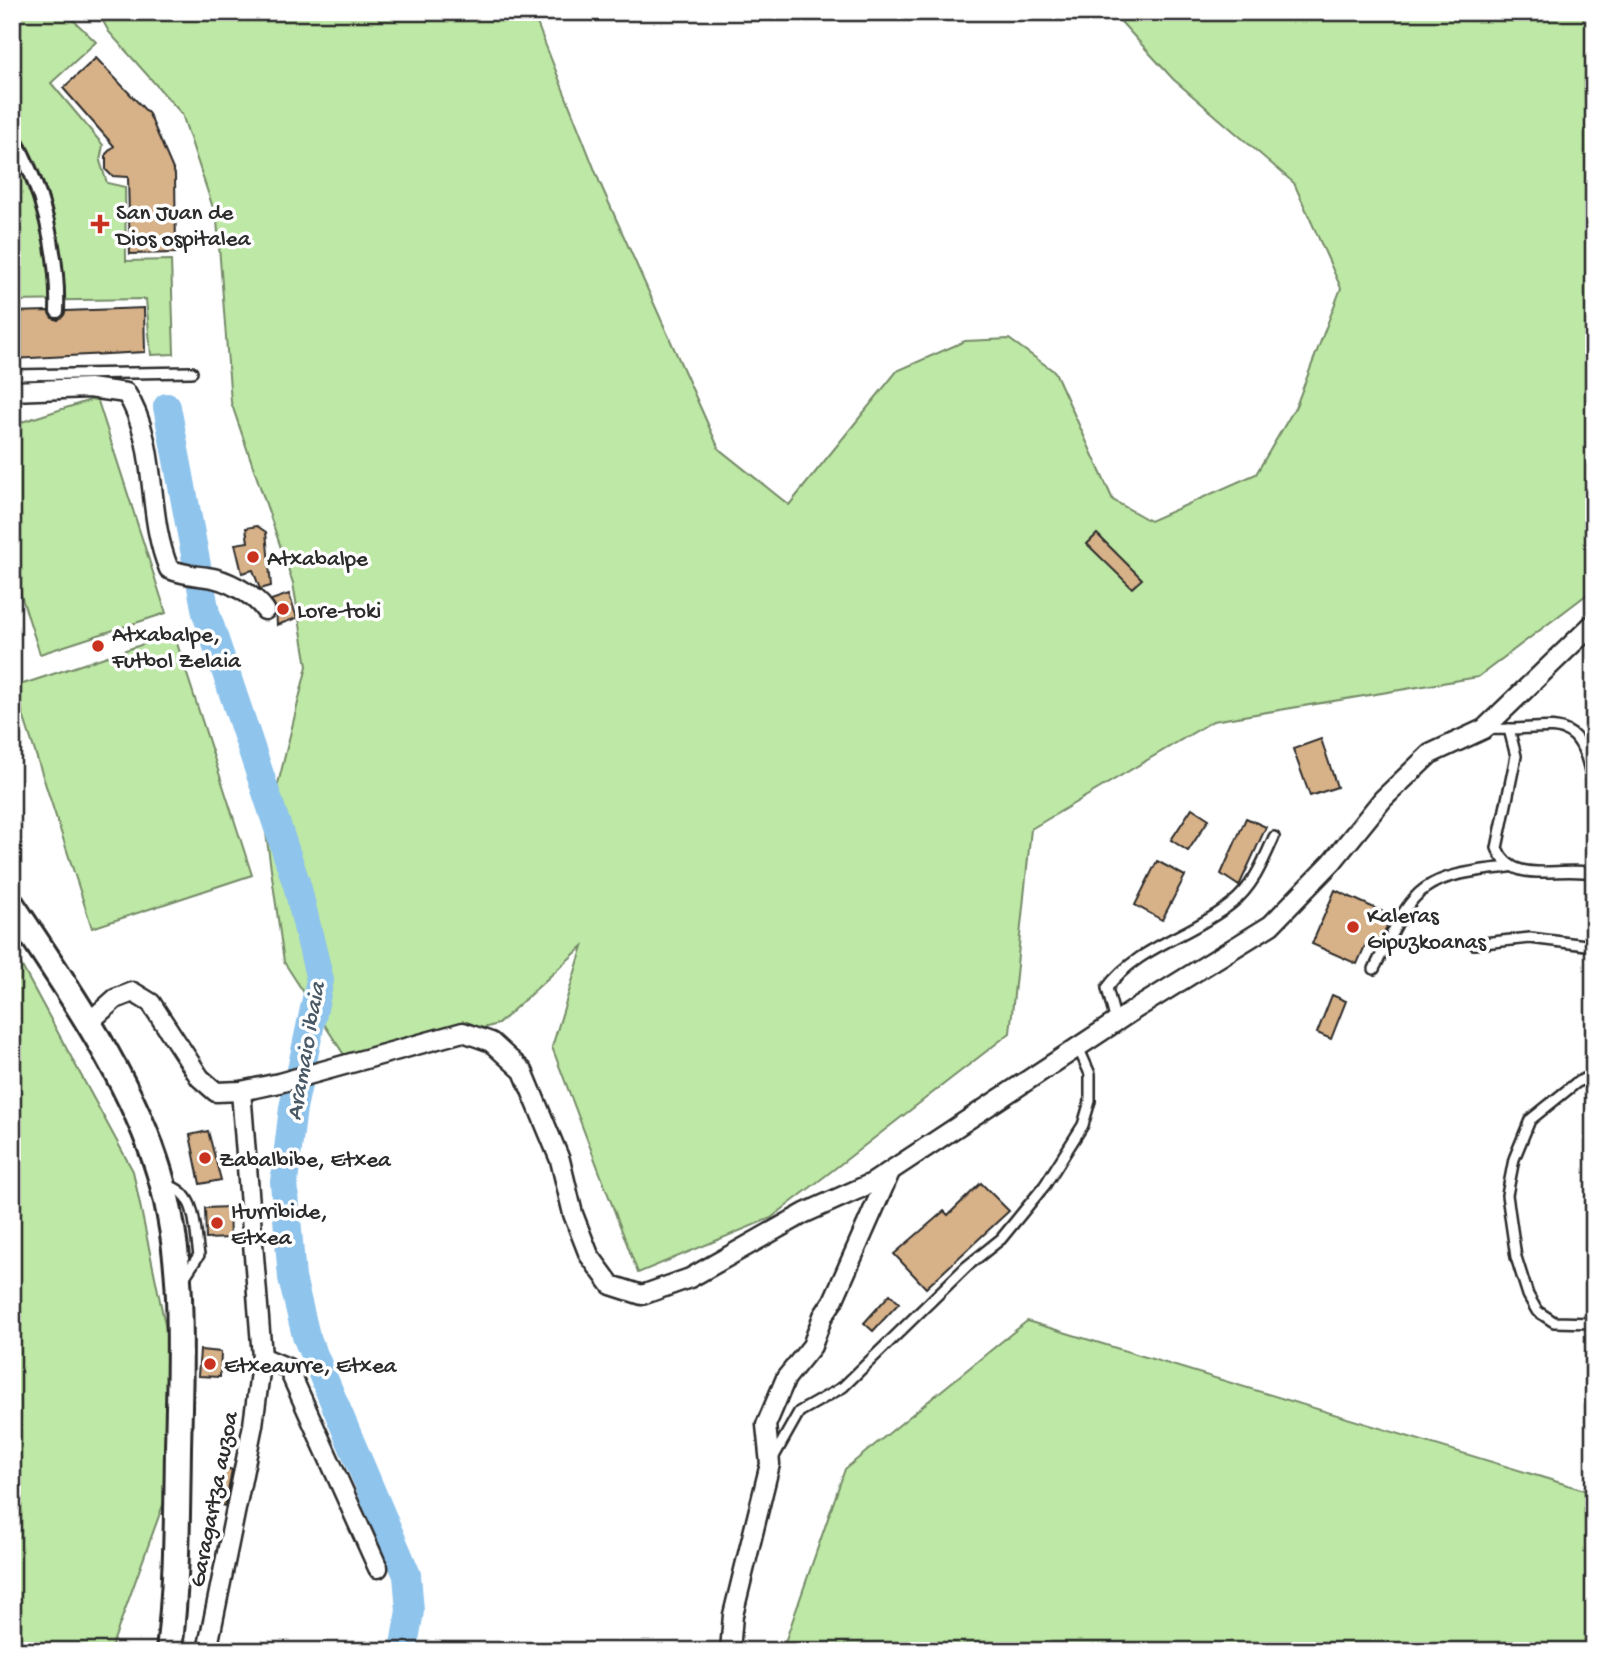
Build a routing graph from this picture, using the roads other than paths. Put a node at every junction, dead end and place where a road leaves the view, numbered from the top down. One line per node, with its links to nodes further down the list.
1 (12, 135): 2 (street)
2 (57, 311)
3 (192, 372): 4 (lane)
4 (12, 375)
5 (12, 391): 6 (street)
6 (265, 610)
7 (1594, 623): 8 (street)
8 (1484, 729): 9 (lane); 18 (street)
9 (1509, 729): 10 (lane); 12 (lane)
10 (1594, 794)
11 (1274, 837): 18 (lane)
12 (1509, 867): 13 (lane); 17 (lane)
13 (1594, 874)
14 (12, 905): 19 (main road)
15 (1474, 944): 16 (lane)
16 (1594, 946)
17 (1374, 969)
18 (1116, 1022): 20 (street)
19 (88, 1024): 22 (street); 28 (main road)
20 (1078, 1047): 23 (street); 26 (lane)
21 (1594, 1074): 24 (lane)
22 (241, 1091): 23 (street); 25 (street, Garagartza auzoa)
23 (892, 1169): 26 (street)
24 (1594, 1323)
25 (262, 1357): 27 (street); 29 (street, Garagartza auzoa)
26 (770, 1464): 30 (street)
27 (378, 1568)
28 (169, 1651)
29 (207, 1651)
30 (730, 1651)

